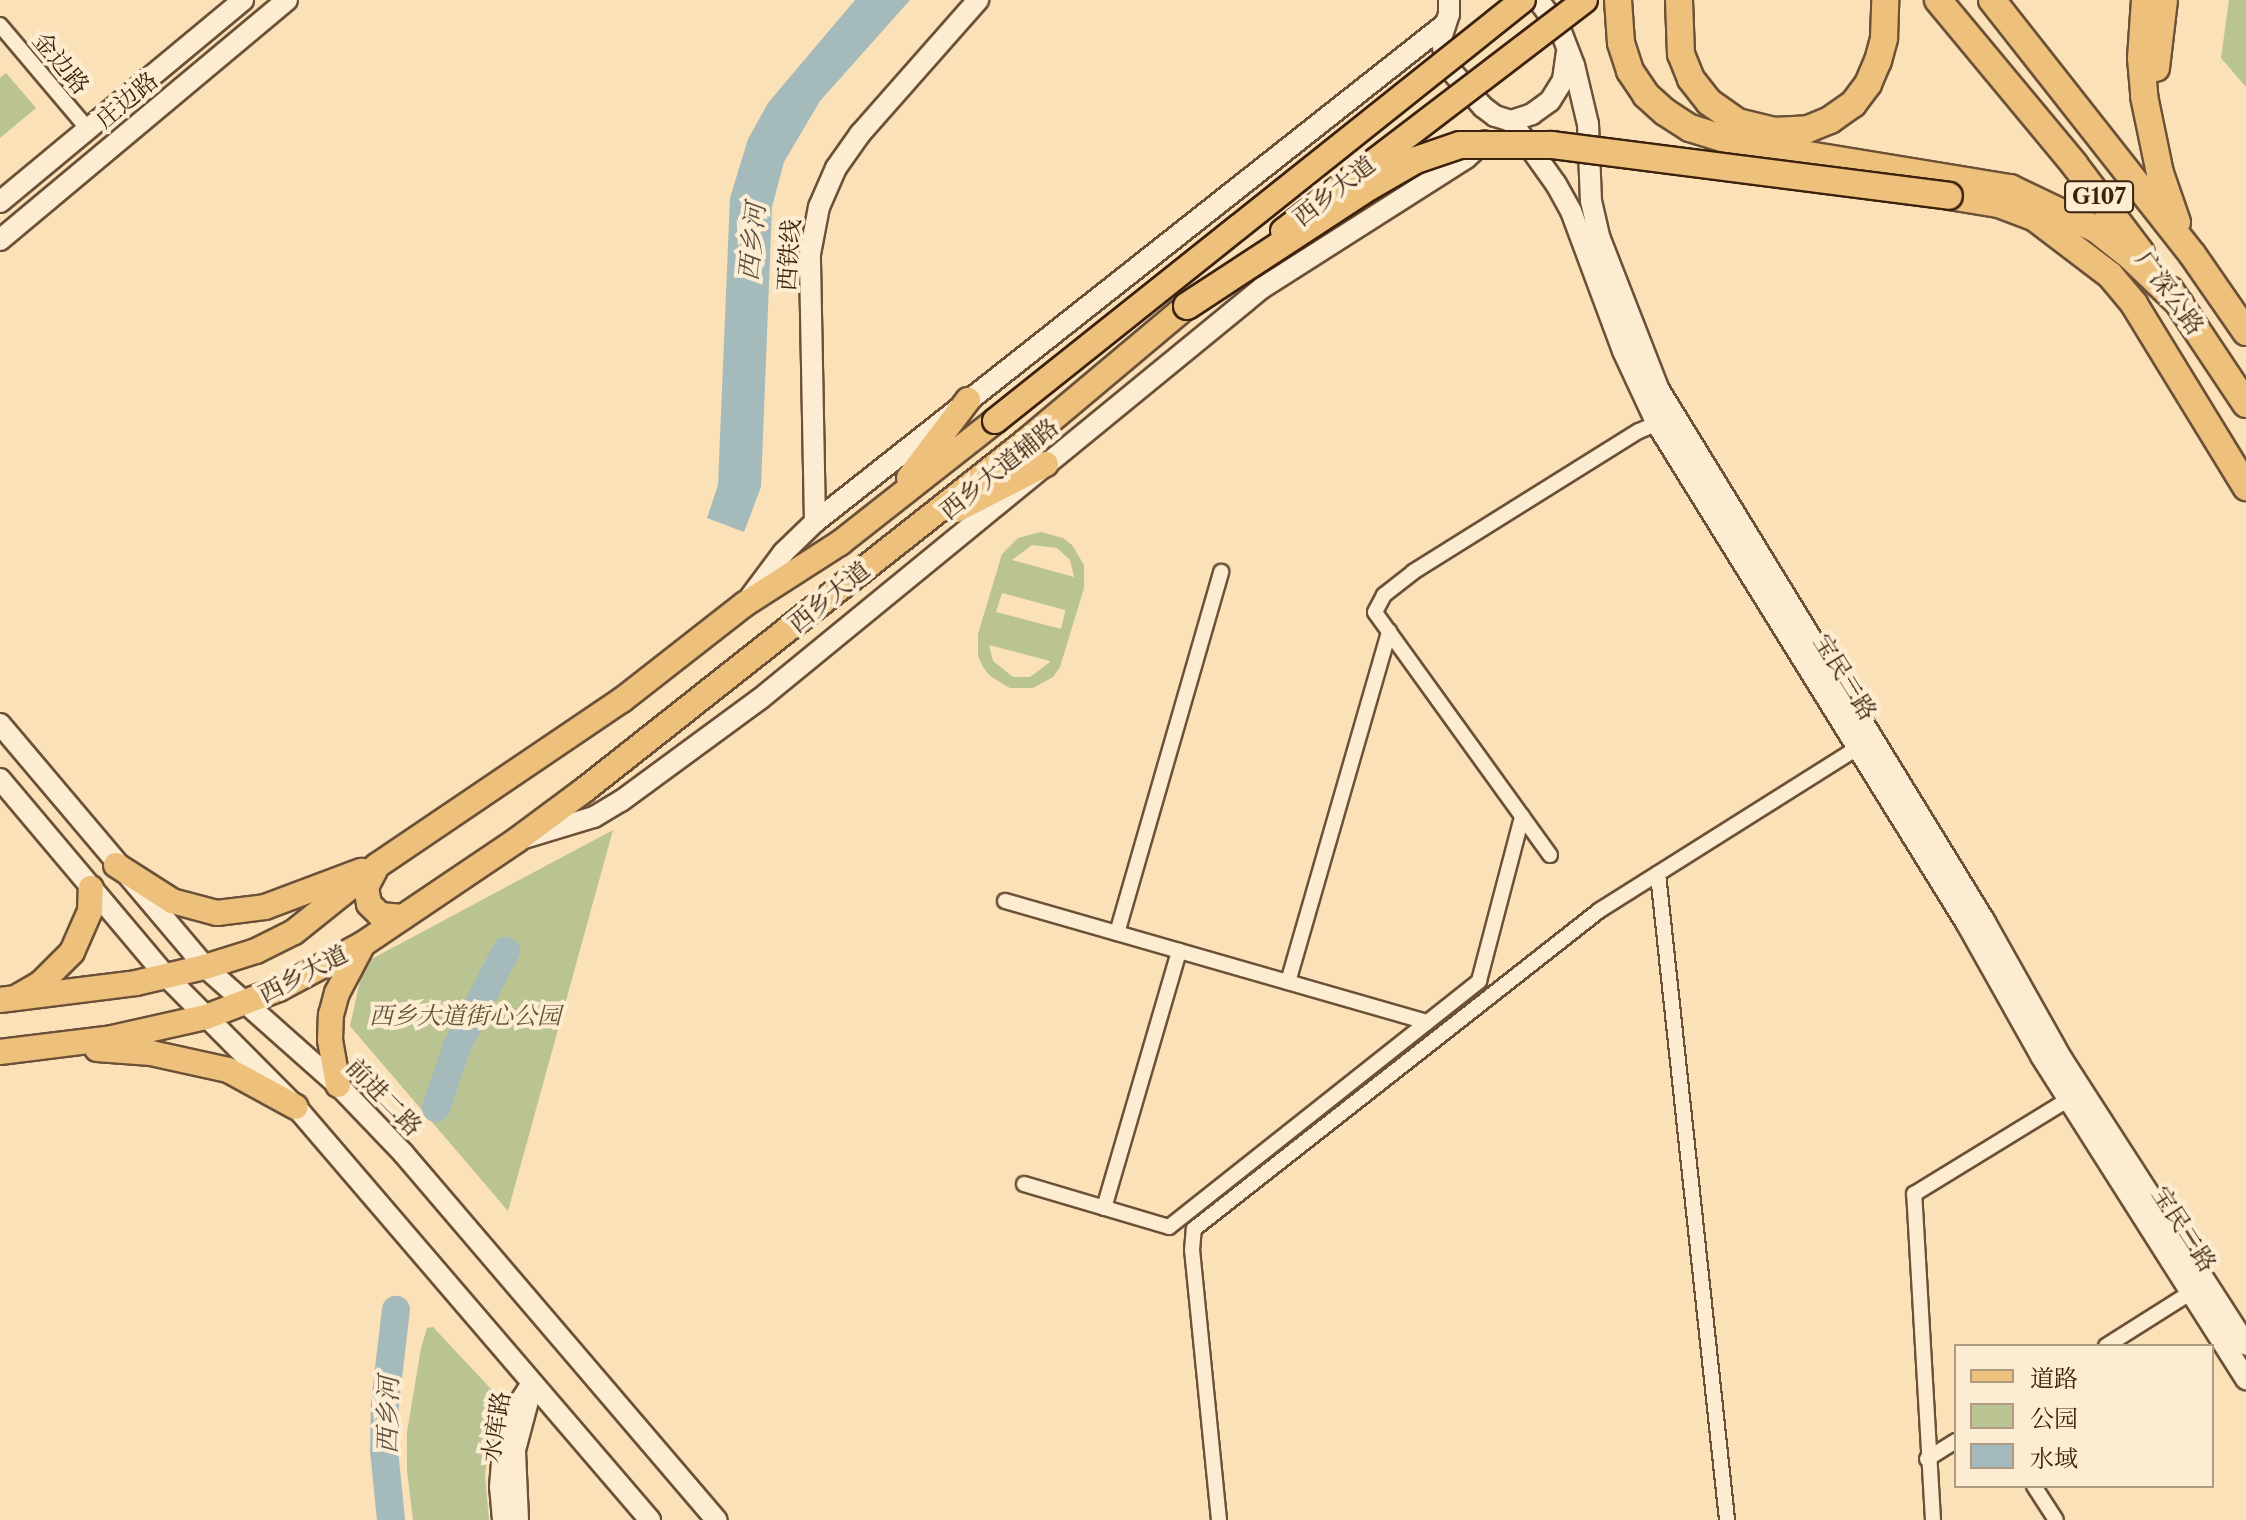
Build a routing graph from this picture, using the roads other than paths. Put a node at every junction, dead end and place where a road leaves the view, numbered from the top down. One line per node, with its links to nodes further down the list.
1 (243, 0): 18 (street, 庄边路)
2 (287, 0): 23 (street, 庄边路)
3 (978, 0): 36 (street, 西铁线)
4 (1523, 0): 35 (main road, 西乡大道, bridge)
5 (1538, 0): 16 (street, 宝民二路)
6 (1585, 0): 28 (main road, 西乡大道, bridge)
7 (1618, 0): 27 (highway)
8 (1679, 0): 9 (highway)
9 (1885, 0)
10 (1938, 0): 27 (highway, 广深公路 / G107)
11 (1992, 0): 24 (highway, 广深公路 / G107)
12 (2145, 0): 19 (highway)
13 (2164, 0): 19 (highway)
14 (1451, 10): 17 (street, 宝民二路); 30 (street)
15 (0, 25): 18 (street, 金边路)
16 (1565, 40): 17 (street, 西乡大道辅路); 32 (street, 宝民二路)
17 (1508, 120): 20 (street, 西乡大道辅路); 21 (street, 宝民二路)
18 (88, 129): 22 (street, 庄边路)
19 (2150, 132): 24 (highway)
20 (1466, 158): 21 (street); 33 (street, 西乡大道辅路)
21 (1542, 162): 32 (street, 宝民二路)
22 (0, 202)
23 (0, 240)
24 (2192, 254): 25 (highway, 广深公路 / G107)
25 (2218, 292): 26 (highway); 29 (highway, 广深公路 / G107)
26 (2246, 300)
27 (2180, 304): 31 (highway, 广深公路 / G107)
28 (1187, 306): 34 (highway, bridge); 37 (main road, 西乡大道)
29 (2246, 332)
30 (968, 400): 35 (main road); 36 (street)
31 (2246, 404)
32 (1665, 419): 40 (street); 42 (street, 宝民二路)
33 (1046, 464): 37 (main road); 45 (street, 西乡大道辅路)
34 (2246, 487)
35 (885, 508): 39 (main road, 西乡大道)
36 (815, 522): 39 (street)
37 (904, 537): 45 (main road, 西乡大道)
38 (1221, 572): 53 (street)
39 (745, 604): 48 (main road, 西乡大道)
40 (1389, 631): 44 (street); 58 (street)
41 (0, 724): 47 (street, 前进二路)
42 (1865, 743): 49 (street); 66 (street, 宝民二路); 72 (street, 宝民二路)
43 (0, 779): 50 (street)
44 (1522, 817): 46 (street); 62 (street)
45 (517, 840): 52 (main road, 西乡大道)
46 (1550, 855)
47 (116, 865): 48 (main road); 56 (street, 前进二路)
48 (378, 865): 52 (main road); 56 (main road, 西乡大道)
49 (1658, 874): 82 (street); 83 (street)
50 (91, 888): 57 (street); 59 (main road)
51 (1005, 901): 53 (street)
52 (403, 917): 54 (main road, 西乡大道)
53 (1117, 933): 55 (street)
54 (363, 944): 60 (main road, 西乡大道); 65 (main road)
55 (1179, 951): 58 (street); 69 (street)
56 (205, 967): 57 (main road, 西乡大道); 60 (street, 前进二路)
57 (166, 976): 59 (main road, 西乡大道); 61 (street)
58 (1288, 982): 62 (street)
59 (8, 999)
60 (243, 1004): 61 (main road, 西乡大道); 65 (street, 前进二路)
61 (206, 1017): 63 (main road, 西乡大道); 67 (street)
62 (1427, 1022): 69 (street)
63 (55, 1045): 64 (main road, 西乡大道); 67 (main road)
64 (0, 1052)
65 (338, 1085): 81 (street, 前进二路)
66 (2069, 1099): 70 (street, 宝民二路); 76 (street)
67 (296, 1107): 74 (street)
68 (1024, 1184): 69 (street)
69 (1104, 1208)
70 (2193, 1291): 71 (street); 73 (street, 宝民二路)
71 (2109, 1344)
72 (2246, 1345)
73 (2246, 1379)
74 (531, 1385): 78 (street, 水库路); 79 (street, 水库路); 80 (street)
75 (1954, 1442): 76 (street)
76 (1927, 1459): 84 (street)
77 (2035, 1488): 85 (street)
78 (503, 1520)
79 (518, 1520)
80 (650, 1520)
81 (717, 1520)
82 (1219, 1520)
83 (1727, 1520)
84 (1933, 1520)
85 (2056, 1520)

